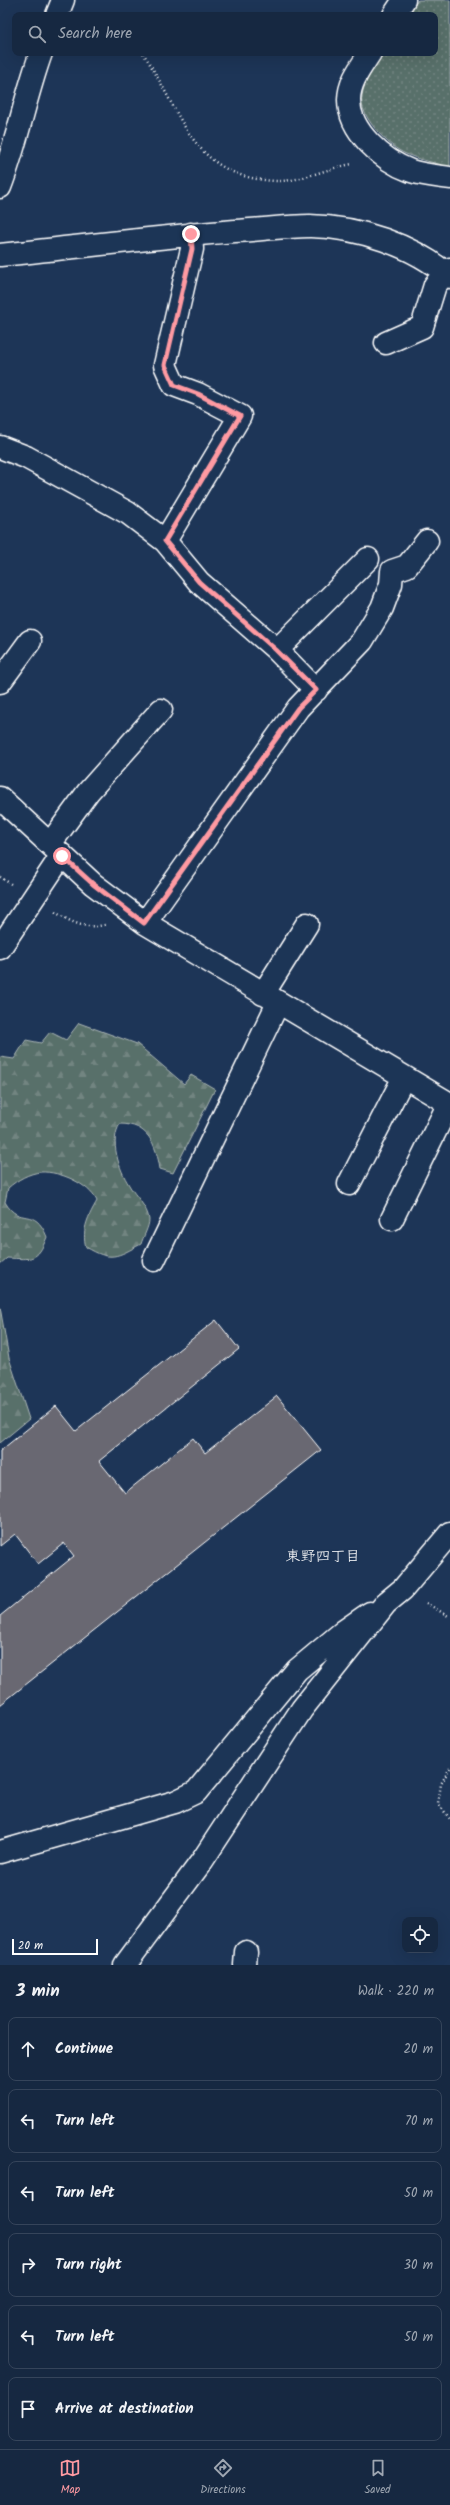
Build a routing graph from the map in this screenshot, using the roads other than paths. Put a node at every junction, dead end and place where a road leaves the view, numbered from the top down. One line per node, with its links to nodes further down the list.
1 (63, 0): 3 (street)
2 (404, 0): 4 (street)
3 (58, 12)
4 (396, 12)
5 (40, 56): 8 (street)
6 (368, 56): 7 (street)
7 (450, 178)
8 (0, 187)
9 (191, 234): 10 (street); 11 (street); 14 (street)
10 (0, 255)
11 (449, 273): 12 (street)
12 (386, 343)
13 (0, 447): 14 (street)
14 (165, 541): 18 (street)
15 (427, 541): 20 (street)
16 (368, 559): 18 (street)
17 (30, 641): 19 (street)
18 (276, 650): 20 (street)
19 (0, 682)
20 (316, 690): 24 (street)
21 (161, 710): 23 (street)
22 (0, 798): 23 (street)
23 (56, 850): 24 (street); 26 (street)
24 (136, 916): 27 (street)
25 (307, 924): 27 (street)
26 (0, 948)
27 (270, 999): 28 (street); 32 (street)
28 (404, 1077): 29 (street); 30 (street)
29 (449, 1104): 31 (street)
30 (349, 1184)
31 (392, 1219)
32 (154, 1260)
33 (450, 1533): 34 (street)
34 (386, 1603): 35 (street); 36 (street)
35 (0, 1852)
36 (125, 1965)

